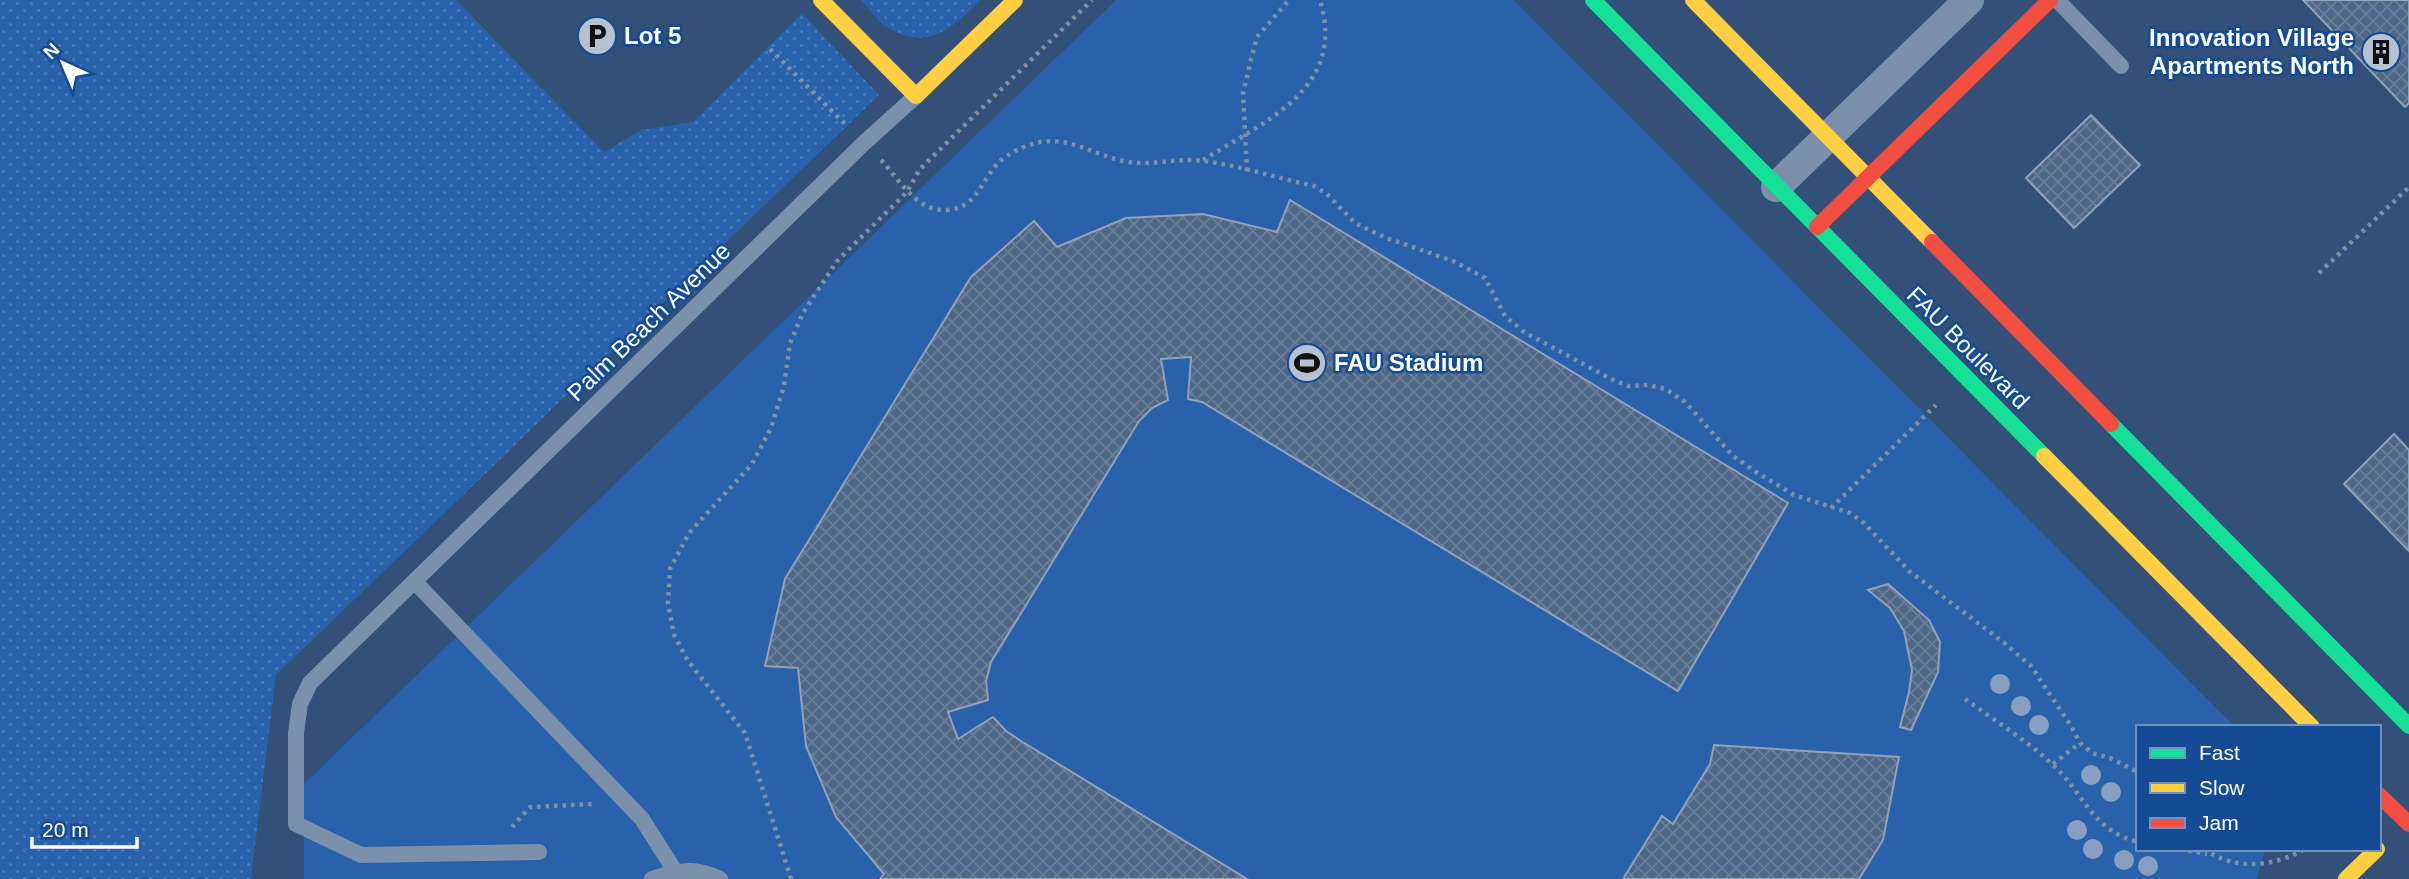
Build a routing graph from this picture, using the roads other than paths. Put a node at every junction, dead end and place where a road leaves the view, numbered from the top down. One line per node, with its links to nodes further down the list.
1 (821, 0): 9 (street)
2 (1015, 0): 9 (street, Palm Beach Avenue)
3 (1593, 0): 12 (street, FAU Boulevard)
4 (1693, 0): 10 (street, FAU Boulevard)
5 (1969, 0): 10 (street)
6 (2050, 0): 11 (street)
7 (2057, 0): 8 (lane)
8 (2121, 66)
9 (916, 96): 14 (lane, Palm Beach Avenue)
10 (1827, 136): 11 (street, FAU Boulevard); 12 (street)
11 (1867, 177): 13 (street); 16 (street, FAU Boulevard)
12 (1776, 187): 13 (street, FAU Boulevard)
13 (1816, 227): 15 (street, FAU Boulevard)
14 (415, 582): 21 (lane, Palm Beach Avenue); 22 (lane)
15 (2310, 725)
16 (2409, 726)
17 (2381, 800): 18 (street)
18 (2395, 832): 19 (street)
19 (2381, 845)
20 (2375, 851): 25 (street)
21 (539, 852)
22 (675, 871): 23 (lane); 24 (lane)
23 (652, 879)
24 (720, 879)
25 (2346, 879)

